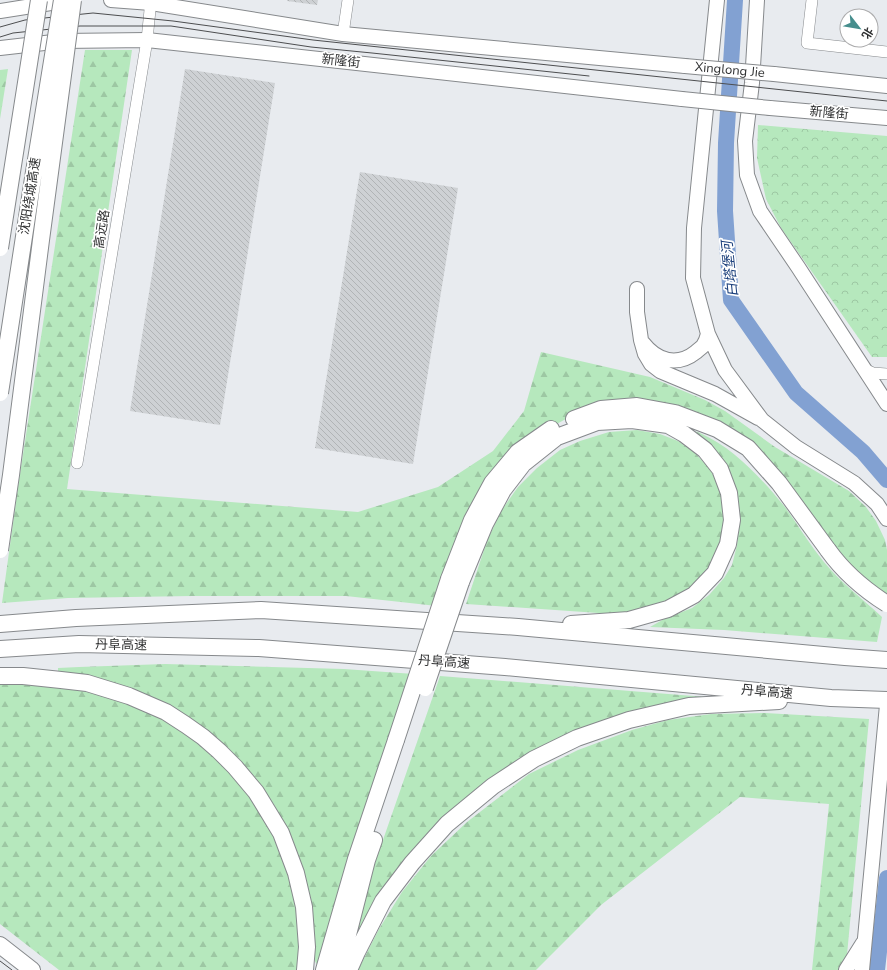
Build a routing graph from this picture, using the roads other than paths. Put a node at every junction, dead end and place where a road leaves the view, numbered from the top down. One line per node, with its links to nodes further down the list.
1 (34, 0): 19 (highway)
2 (39, 0): 20 (highway, bridge)
3 (62, 0): 26 (highway, 沈阳绕城高速, bridge)
4 (70, 0): 12 (main road)
5 (73, 0): 31 (highway, bridge)
6 (111, 0): 11 (main road)
7 (348, 0): 13 (street)
8 (717, 0): 22 (main road)
9 (757, 0): 24 (main road)
10 (812, 0): 16 (street)
11 (151, 1): 13 (main road); 14 (street, 高远路)
12 (0, 11)
13 (343, 34): 17 (main road, Xinglong Jie, bridge)
14 (147, 40): 15 (main road, 新隆街); 18 (main road, 新隆街, bridge); 29 (street, 高远路)
15 (0, 48)
16 (887, 52)
17 (887, 86)
18 (887, 118)
19 (0, 179)
20 (0, 248)
21 (637, 289): 23 (main road)
22 (708, 334): 23 (main road); 28 (main road)
23 (640, 340): 28 (main road)
24 (864, 369): 25 (street); 27 (main road)
25 (887, 374)
26 (0, 393)
27 (887, 404)
28 (762, 420): 30 (main road)
29 (77, 463)
30 (887, 519)
31 (0, 550)
32 (455, 581): 33 (highway, bridge); 35 (highway); 42 (highway, bridge)
33 (887, 604)
34 (0, 624): 35 (highway)
35 (518, 626): 37 (highway)
36 (0, 649): 39 (highway, 丹阜高速)
37 (887, 660)
38 (0, 676): 46 (highway)
39 (836, 698): 40 (highway, 丹阜高速); 49 (highway)
40 (887, 700)
41 (887, 705): 43 (main road)
42 (402, 741): 47 (highway); 48 (highway)
43 (864, 941): 50 (main road); 51 (main road)
44 (0, 945): 45 (highway)
45 (32, 970)
46 (305, 970)
47 (324, 970)
48 (339, 970)
49 (349, 970)
50 (846, 970)
51 (862, 970)

